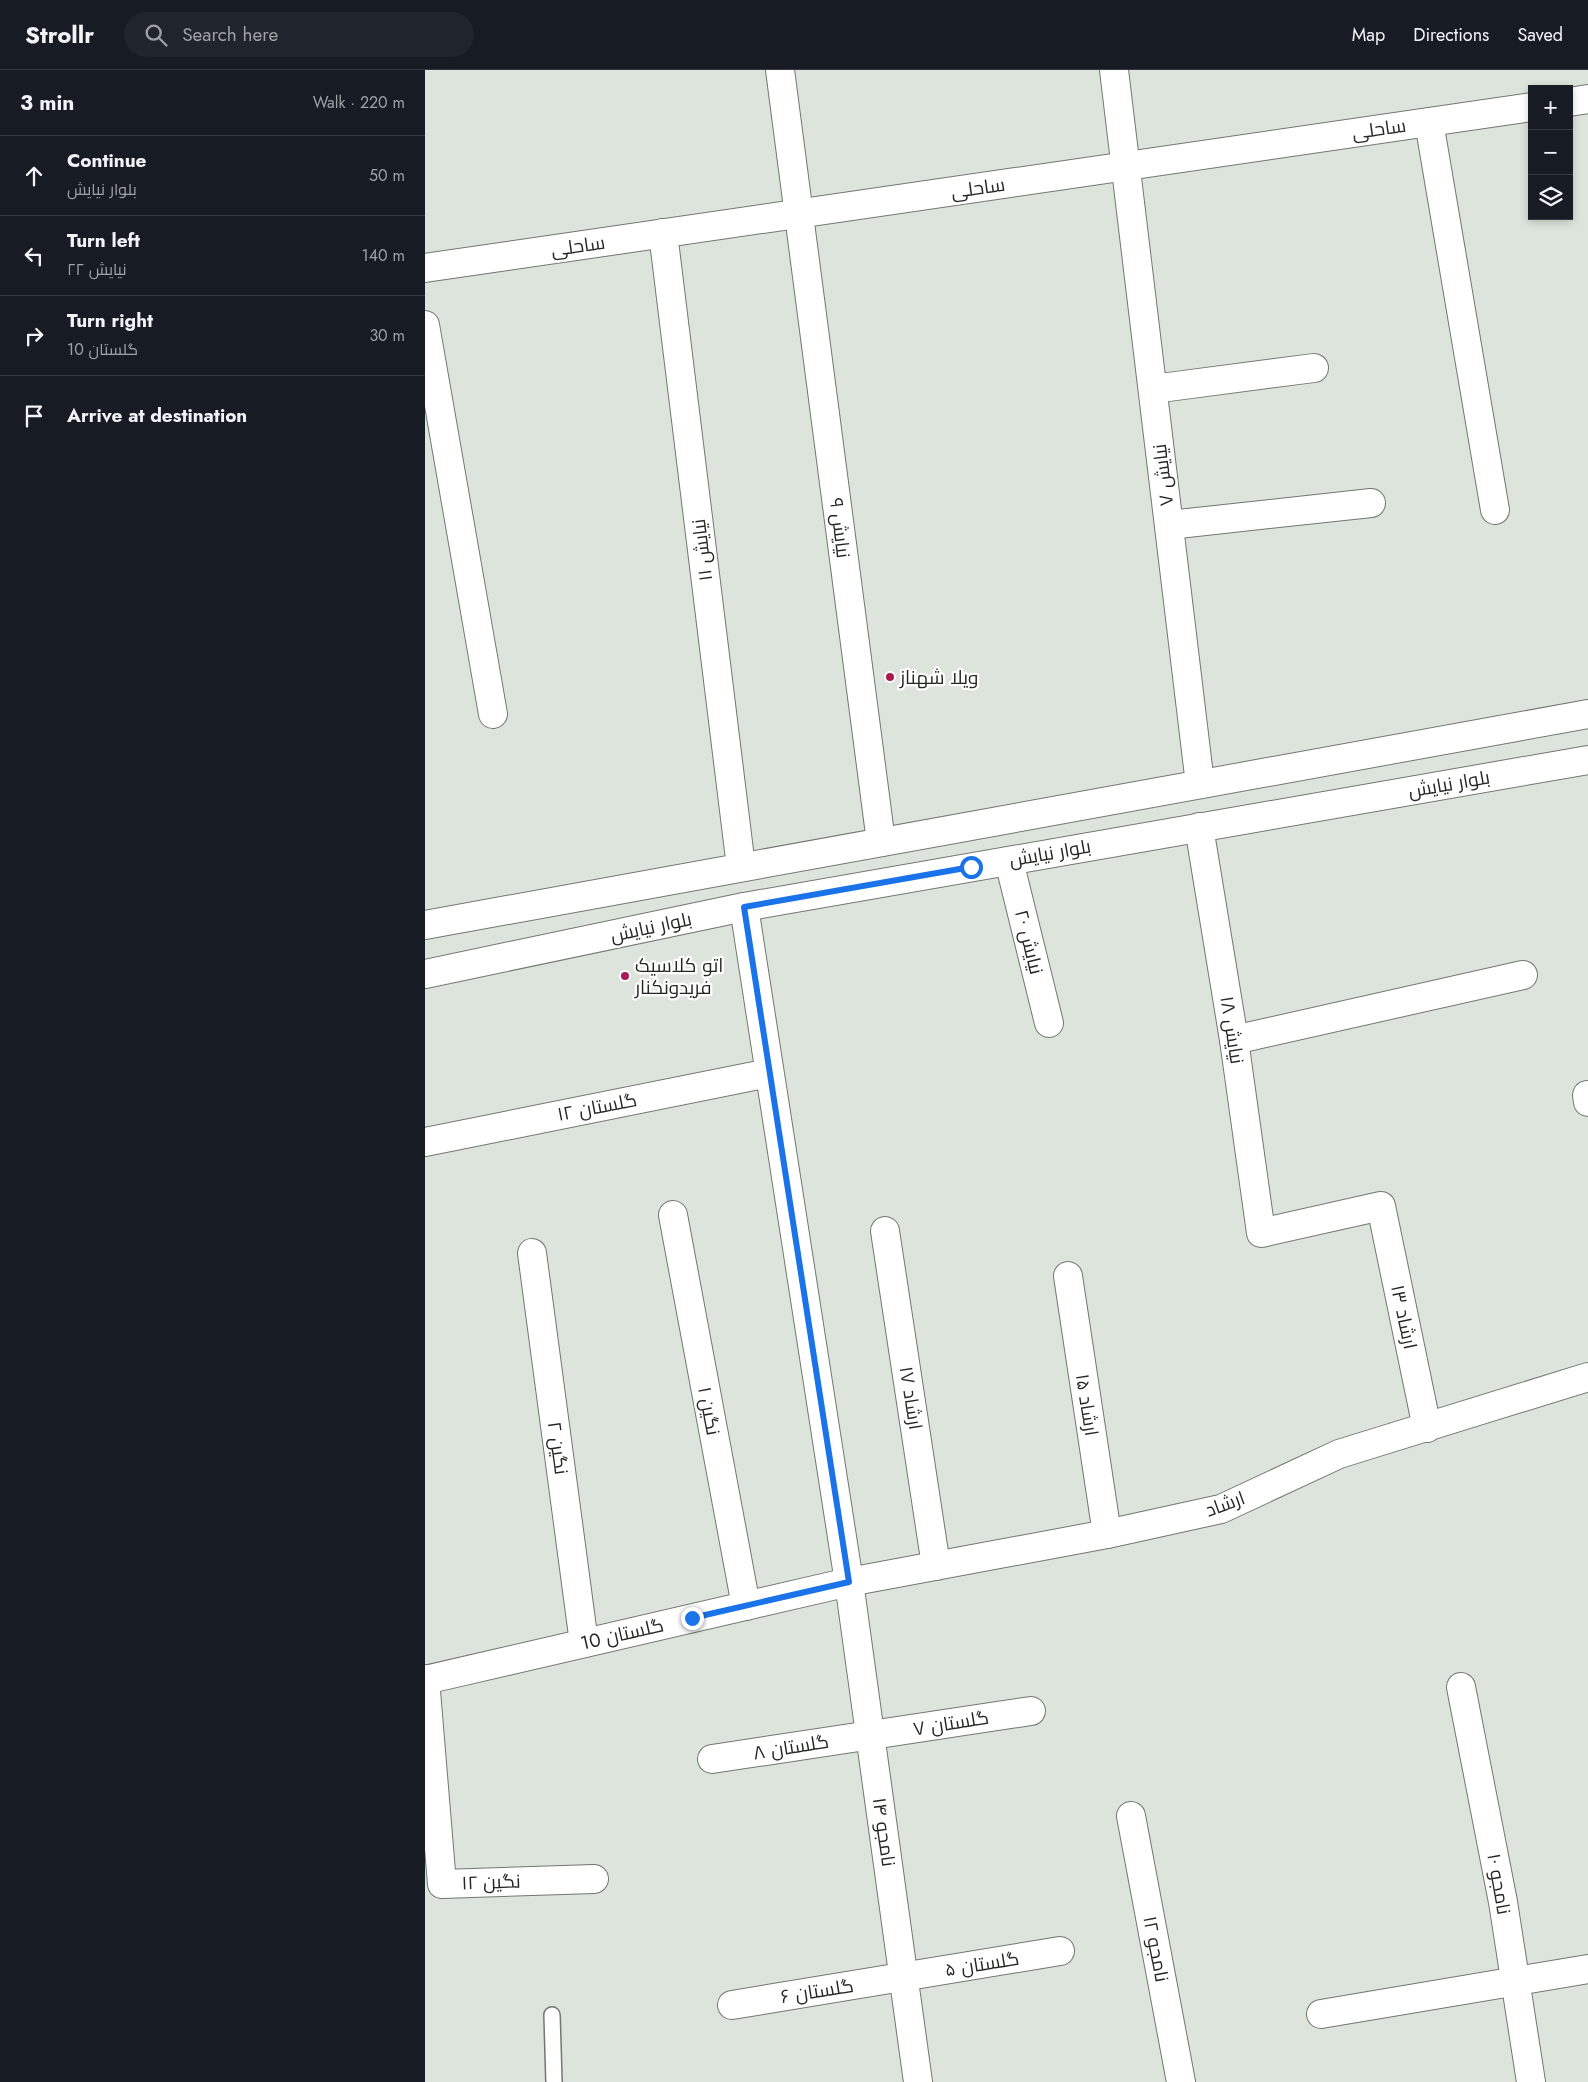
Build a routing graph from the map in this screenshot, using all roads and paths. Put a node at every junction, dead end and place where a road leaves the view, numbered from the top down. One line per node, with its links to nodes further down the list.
1 (780, 70): 8 (street, نیایش ۹)
2 (1114, 70): 7 (street, نیایش ۷)
3 (1588, 99): 4 (street)
4 (1573, 101)
5 (1528, 108): 6 (street, ساحلی)
6 (1429, 122): 7 (street, ساحلی); 15 (street)
7 (1126, 166): 8 (street, ساحلی); 13 (street, نیایش ۷)
8 (799, 214): 9 (street, ساحلی); 22 (street, نیایش ۹)
9 (663, 233): 10 (street, ساحلی); 24 (street, نیایش ۱۱)
10 (425, 268)
11 (425, 324): 17 (street)
12 (1314, 368): 13 (street)
13 (1153, 389): 16 (street, نیایش ۷)
14 (1371, 503): 16 (street)
15 (1495, 510)
16 (1169, 525): 20 (street, نیایش ۷)
17 (493, 714)
18 (1588, 714): 20 (street)
19 (1588, 760): 21 (street, بلوار نیایش)
20 (1200, 784): 22 (street)
21 (1199, 827): 23 (street, بلوار نیایش); 30 (street, نیایش ۱۸)
22 (881, 842): 24 (street)
23 (1009, 860): 25 (street, بلوار نیایش); 29 (street, نیایش ۲۰)
24 (741, 867): 26 (street)
25 (744, 907): 27 (street, بلوار نیایش); 31 (street, نامجو ۱۴)
26 (425, 925)
27 (425, 974)
28 (1523, 975): 30 (street)
29 (1049, 1023)
30 (1234, 1040): 33 (street, نیایش ۱۸)
31 (769, 1073): 32 (street, گلستان ۱۲); 42 (street, نامجو ۱۴)
32 (425, 1142)
33 (1381, 1206): 39 (street, ارشاد ۱۳)
34 (673, 1215): 43 (street, نگین ۱)
35 (885, 1231): 41 (street, ارشاد ۱۷)
36 (532, 1253): 44 (street, نگین ۲)
37 (1068, 1276): 40 (street, ارشاد ۱۵)
38 (1588, 1378): 39 (street, ارشاد)
39 (1427, 1428): 40 (street, ارشاد)
40 (1107, 1534): 41 (street, ارشاد)
41 (936, 1566): 42 (street, ارشاد)
42 (849, 1582): 43 (street, گلستان 10); 48 (street, نامجو ۱۴)
43 (746, 1606): 44 (street, گلستان 10)
44 (584, 1643): 45 (street, گلستان 10)
45 (425, 1680): 50 (street, نگین ۱۲)
46 (1461, 1687): 56 (street, نامجو ۱۰)
47 (1031, 1711): 48 (street, گلستان ۷)
48 (870, 1735): 49 (street, گلستان ۸); 55 (street, نامجو ۱۴)
49 (712, 1760)
50 (430, 1796): 52 (street, نگین ۱۲)
51 (1131, 1816): 62 (street, نامجو ۱۲)
52 (594, 1880)
53 (1060, 1951): 55 (street, گلستان ۵)
54 (1588, 1969): 56 (street)
55 (903, 1976): 57 (street, گلستان ۶); 61 (street, نامجو ۱۴)
56 (1515, 1982): 58 (street); 63 (street, نامجو ۱۰)
57 (732, 2005)
58 (1321, 2014)
59 (552, 2015): 60 (lane)
60 (553, 2082)
61 (918, 2082)
62 (1181, 2082)
63 (1531, 2082)

